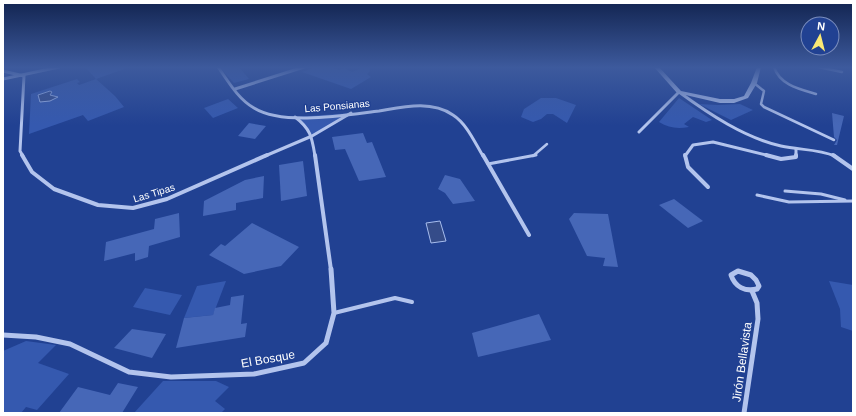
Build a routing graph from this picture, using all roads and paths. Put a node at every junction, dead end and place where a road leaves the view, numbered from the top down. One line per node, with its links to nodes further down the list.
1 (25, 86): 14 (street, Las Tipas)
2 (233, 86): 8 (street, Las Ponsianas)
3 (243, 86): 8 (street)
4 (674, 86): 9 (street)
5 (752, 86): 9 (street)
6 (758, 86): 15 (lane)
7 (795, 86): 10 (lane)
8 (235, 89): 12 (street, Las Ponsianas)
9 (679, 92): 13 (street); 17 (street)
10 (816, 94)
11 (351, 113): 12 (street, Las Ponsianas); 14 (street, Las Tipas); 18 (street, Las Ponsianas)
12 (295, 118): 14 (street)
13 (639, 132)
14 (312, 136): 28 (street, El Bosque)
15 (834, 140)
16 (547, 144): 18 (lane)
17 (796, 149): 19 (street); 20 (street)
18 (488, 164): 25 (street, Las Ponsianas)
19 (853, 169)
20 (708, 187)
21 (785, 191): 23 (lane)
22 (757, 195): 23 (lane)
23 (848, 201): 24 (lane)
24 (853, 201)
25 (529, 235)
26 (752, 291): 26 (street); 30 (street, Jirón Bellavista)
27 (412, 302): 28 (lane)
28 (334, 313): 29 (street, El Bosque)
29 (3, 335)
30 (744, 413)

